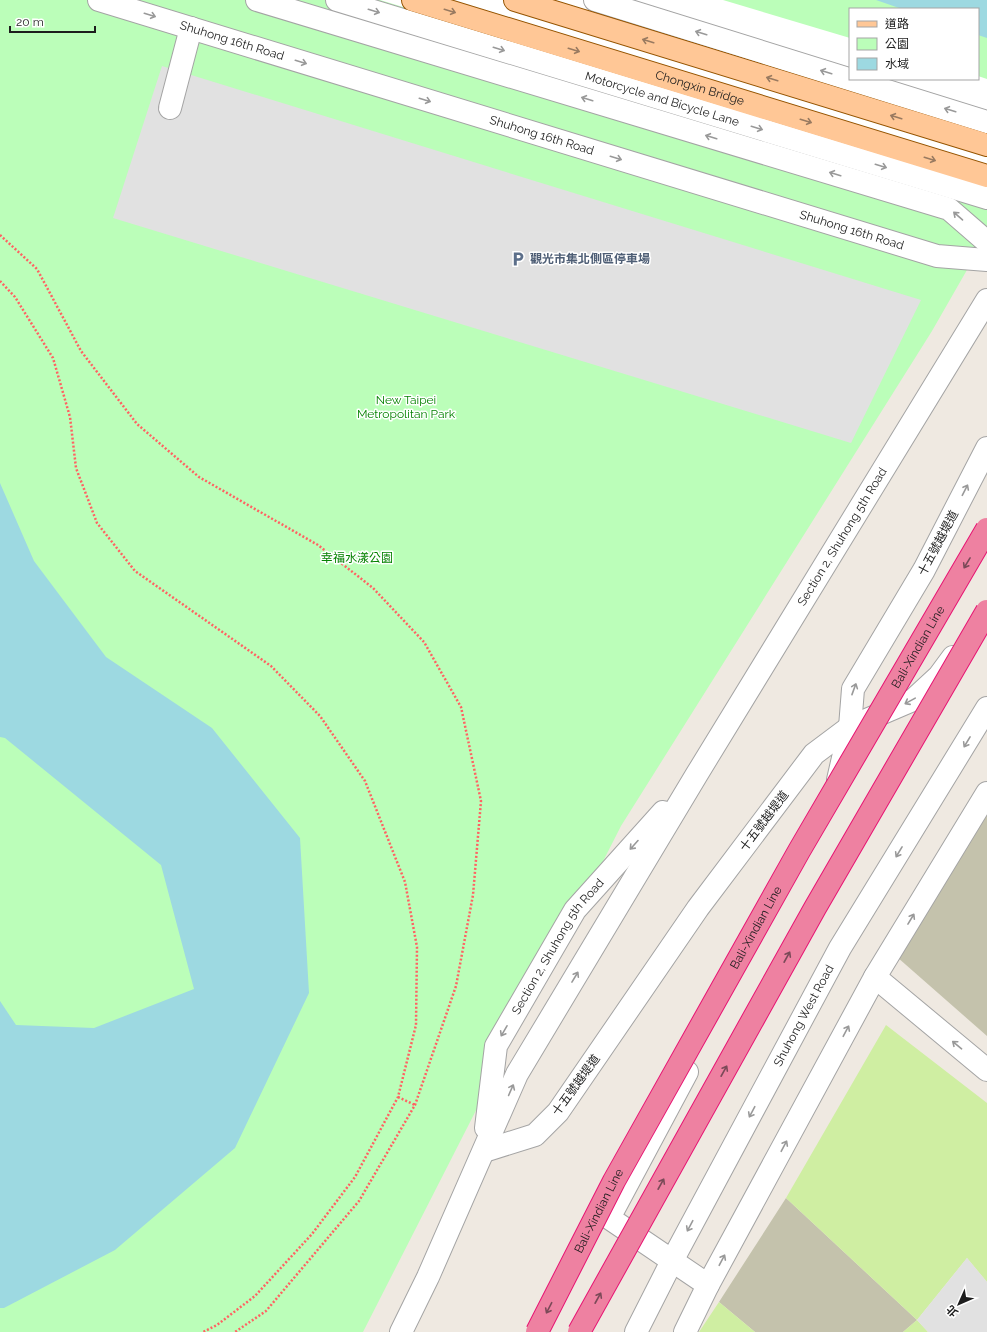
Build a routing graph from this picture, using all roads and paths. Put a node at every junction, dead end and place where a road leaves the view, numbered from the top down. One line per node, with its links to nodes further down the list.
1 (99, 0): 7 (street, Shuhong 16th Road, one-way to 7)
2 (257, 0): 16 (street, one-way to 2)
3 (337, 0): 14 (street, Motorcycle and Bicycle Lane, one-way to 14)
4 (413, 0): 13 (main road, Chongxin Bridge, one-way to 13)
5 (515, 0): 12 (main road, one-way to 5)
6 (595, 0): 8 (street, one-way to 6)
7 (191, 28): 10 (street); 17 (street, Shuhong 16th Road, one-way to 17)
8 (849, 79)
9 (852, 80): 11 (street, one-way to 9)
10 (170, 108)
11 (987, 122)
12 (987, 145)
13 (987, 176)
14 (987, 198)
15 (0, 234): 31 (path)
16 (987, 242)
17 (987, 260)
18 (0, 281): 30 (path)
19 (987, 300): 26 (street, Section 2, Shuhong 5th Road)
20 (987, 448): 25 (street, 十五號越堤道, one-way to 20)
21 (987, 529): 38 (highway, Bali-Xindian Line, one-way to 38, bridge)
22 (987, 607): 25 (street, one-way to 25)
23 (987, 611): 39 (highway, one-way to 23, bridge)
24 (987, 708): 33 (street, Shuhong West Road, one-way to 33)
25 (850, 727): 32 (street, 十五號越堤道); 33 (street)
26 (697, 774): 32 (street, Section 2, Shuhong 5th Road, one-way to 26); 32 (street, Section 2, Shuhong 5th Road, one-way to 32)
27 (987, 793): 28 (street, one-way to 27)
28 (875, 977): 29 (street, one-way to 28); 34 (street, one-way to 28)
29 (987, 1070)
30 (398, 1097): 31 (path); 35 (path)
31 (415, 1105): 36 (path)
32 (484, 1151): 37 (street, Section 2, Shuhong 5th Road)
33 (672, 1261): 34 (street); 40 (street, Shuhong West Road)
34 (708, 1285): 41 (street)
35 (203, 1332)
36 (235, 1332)
37 (401, 1332)
38 (537, 1332)
39 (579, 1332)
40 (636, 1332)
41 (685, 1332)

